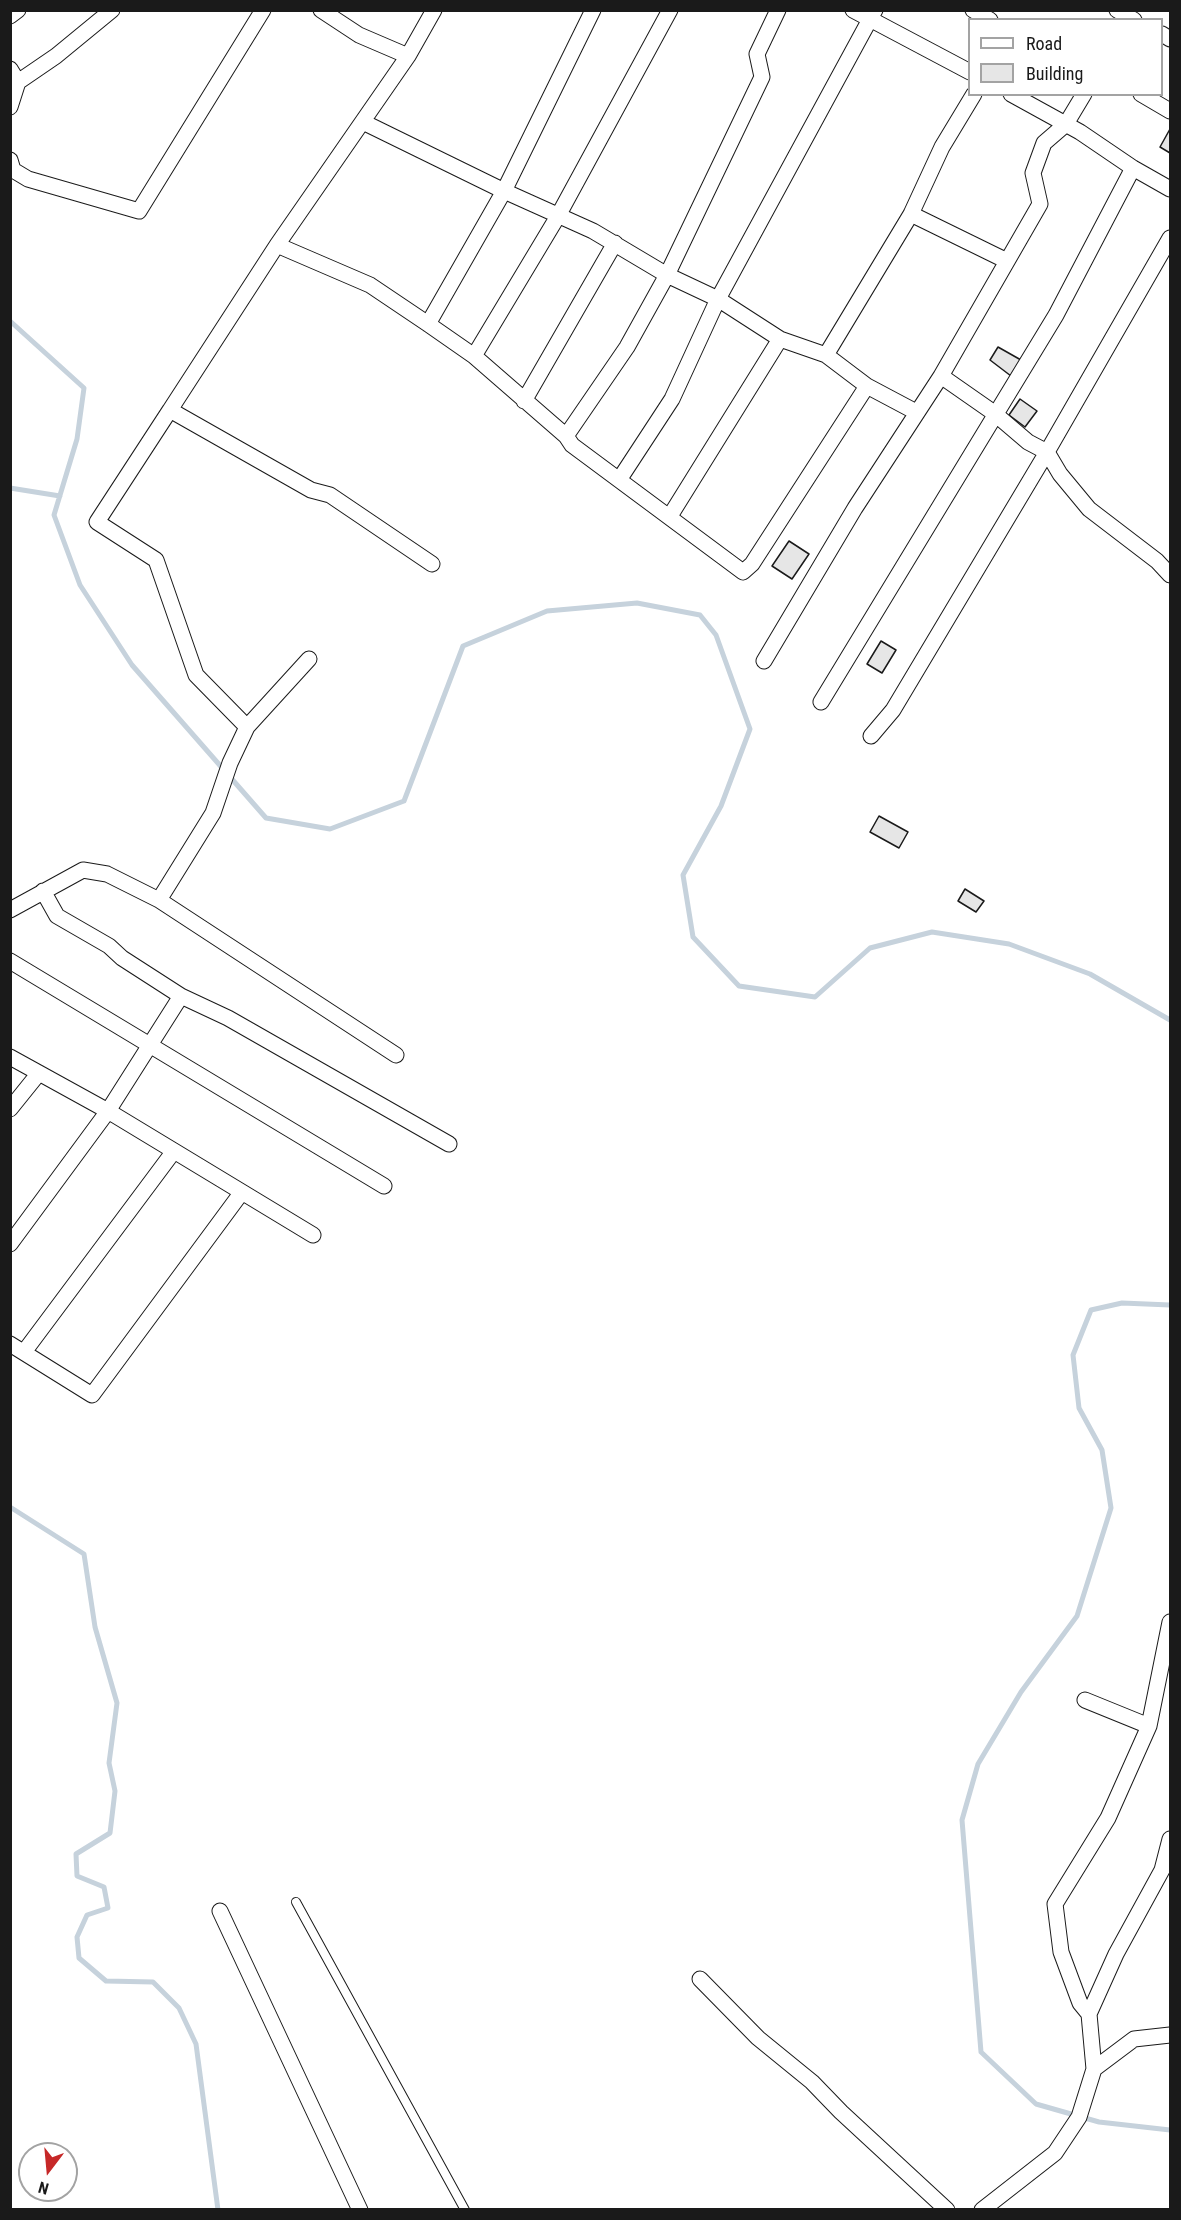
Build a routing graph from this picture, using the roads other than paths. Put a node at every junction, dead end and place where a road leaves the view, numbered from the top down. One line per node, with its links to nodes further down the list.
1 (18, 10): 12 (street)
2 (112, 10): 16 (street)
3 (263, 10): 25 (street)
4 (321, 10): 14 (street)
5 (434, 10): 14 (street)
6 (593, 10): 28 (street)
7 (670, 10): 30 (street)
8 (778, 10): 35 (street)
9 (853, 10): 11 (street)
10 (973, 10): 13 (street)
11 (873, 15): 15 (street); 36 (street)
12 (10, 16)
13 (987, 18)
14 (408, 56): 23 (street)
15 (968, 71)
16 (14, 76): 21 (street)
17 (973, 96): 29 (street)
18 (1015, 96): 24 (street)
19 (1083, 96): 24 (street)
20 (1144, 96): 22 (street)
21 (10, 107)
22 (1170, 111)
23 (363, 122): 28 (street); 33 (street)
24 (1066, 124): 26 (street); 34 (street)
25 (10, 160)
26 (1133, 168): 27 (street); 46 (street)
27 (1170, 189)
28 (504, 191): 30 (street); 37 (street)
29 (911, 214): 34 (street); 39 (street)
30 (558, 216): 32 (street); 40 (street)
31 (1170, 238): 48 (street)
32 (615, 243): 35 (street); 43 (street)
33 (277, 245): 37 (street); 44 (street)
34 (1007, 261): 41 (street)
35 (667, 275): 36 (street); 47 (street)
36 (718, 299): 38 (street); 49 (street)
37 (429, 324): 40 (street)
38 (780, 339): 39 (street); 50 (street)
39 (826, 355): 42 (street)
40 (474, 356): 43 (street)
41 (941, 376): 45 (street); 46 (street)
42 (867, 386): 45 (street); 50 (street)
43 (524, 401): 47 (street)
44 (170, 410): 51 (street); 56 (street)
45 (916, 412): 54 (street)
46 (994, 413): 48 (street); 55 (street)
47 (566, 436): 49 (street)
48 (1047, 452): 52 (street); 57 (street)
49 (619, 480): 50 (street)
50 (670, 516)
51 (432, 564)
52 (1170, 575)
53 (309, 659): 56 (street)
54 (764, 662)
55 (821, 702)
56 (247, 727): 59 (street)
57 (871, 736)
58 (43, 891): 59 (street); 60 (street); 62 (street)
59 (159, 900): 64 (street)
60 (10, 910)
61 (10, 961): 63 (street)
62 (181, 996): 63 (street); 69 (street)
63 (149, 1046): 68 (street); 71 (street)
64 (396, 1055)
65 (10, 1057): 66 (street)
66 (39, 1073): 67 (street); 68 (street)
67 (10, 1109)
68 (108, 1111): 70 (street); 74 (street)
69 (449, 1144)
70 (174, 1151): 72 (street); 76 (street)
71 (384, 1186)
72 (242, 1192): 73 (street); 76 (street)
73 (312, 1235)
74 (10, 1244)
75 (10, 1344): 76 (street)
76 (24, 1352)
77 (1170, 1622): 79 (street)
78 (1085, 1700): 79 (street)
79 (1149, 1726): 84 (street)
80 (1170, 1839): 84 (street)
81 (296, 1902): 88 (lane)
82 (220, 1911): 87 (street)
83 (700, 1979): 89 (street)
84 (1089, 2014): 86 (street)
85 (1170, 2035): 86 (street)
86 (1094, 2068): 90 (street)
87 (360, 2210)
88 (465, 2210)
89 (947, 2210)
90 (982, 2210)

